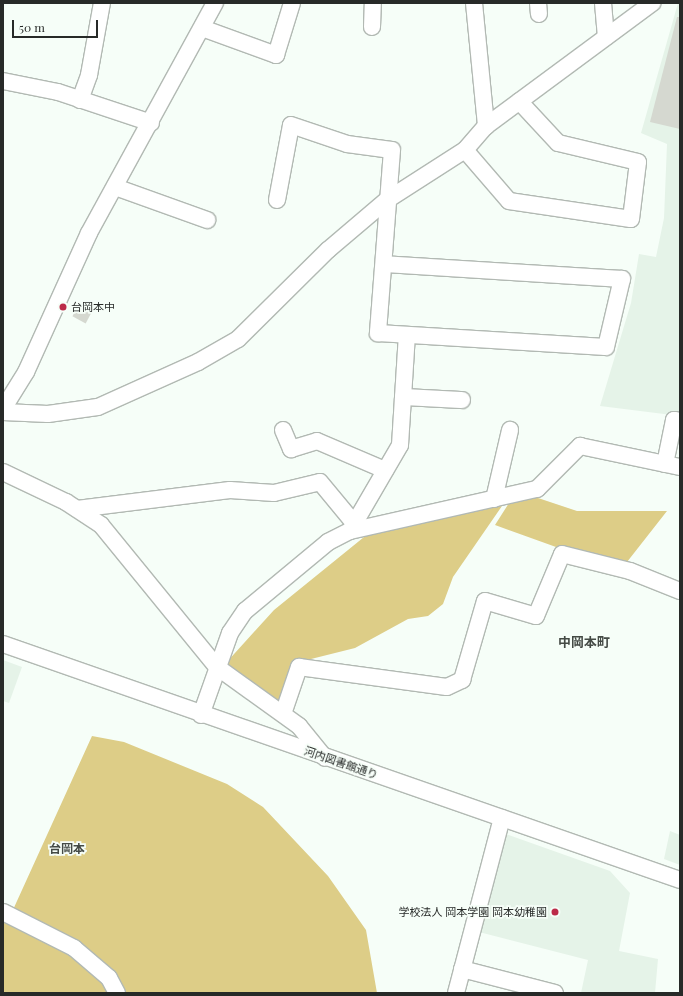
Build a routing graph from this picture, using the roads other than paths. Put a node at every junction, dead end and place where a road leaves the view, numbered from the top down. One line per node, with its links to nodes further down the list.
1 (102, 3): 12 (street)
2 (215, 3): 9 (street)
3 (292, 3): 9 (street)
4 (373, 3): 8 (street)
5 (474, 3): 15 (street)
6 (603, 3): 10 (street)
7 (652, 3): 10 (street)
8 (372, 27)
9 (202, 28): 14 (street)
10 (606, 37): 13 (street)
11 (3, 81): 12 (street)
12 (80, 100): 14 (street)
13 (519, 101): 15 (street); 16 (street)
14 (151, 123): 17 (street)
15 (486, 126): 16 (street)
16 (465, 150): 19 (street)
17 (115, 187): 20 (street); 25 (street)
18 (276, 200): 19 (street)
19 (387, 200): 21 (street); 25 (street)
20 (207, 220)
21 (385, 264): 22 (street); 22 (street)
22 (407, 334): 23 (street)
23 (403, 397): 24 (street); 30 (street)
24 (462, 400)
25 (3, 410)
26 (680, 420): 29 (street)
27 (283, 430): 30 (street)
28 (510, 430): 32 (street)
29 (672, 466): 32 (street)
30 (385, 470): 34 (street)
31 (3, 472): 33 (street)
32 (494, 499): 34 (street)
33 (77, 509): 34 (street); 37 (street)
34 (352, 527): 37 (street)
35 (680, 591): 38 (street)
36 (3, 644): 39 (street, 河内図書館通り)
37 (217, 667): 38 (street); 39 (street)
38 (283, 714): 40 (street)
39 (201, 715): 40 (street, 河内図書館通り)
40 (325, 758): 41 (street, 河内図書館通り)
41 (502, 818): 42 (street, 河内図書館通り); 44 (street)
42 (680, 880)
43 (3, 912): 45 (street)
44 (462, 968): 46 (street); 47 (street)
45 (117, 993)
46 (456, 993)
47 (555, 993)

